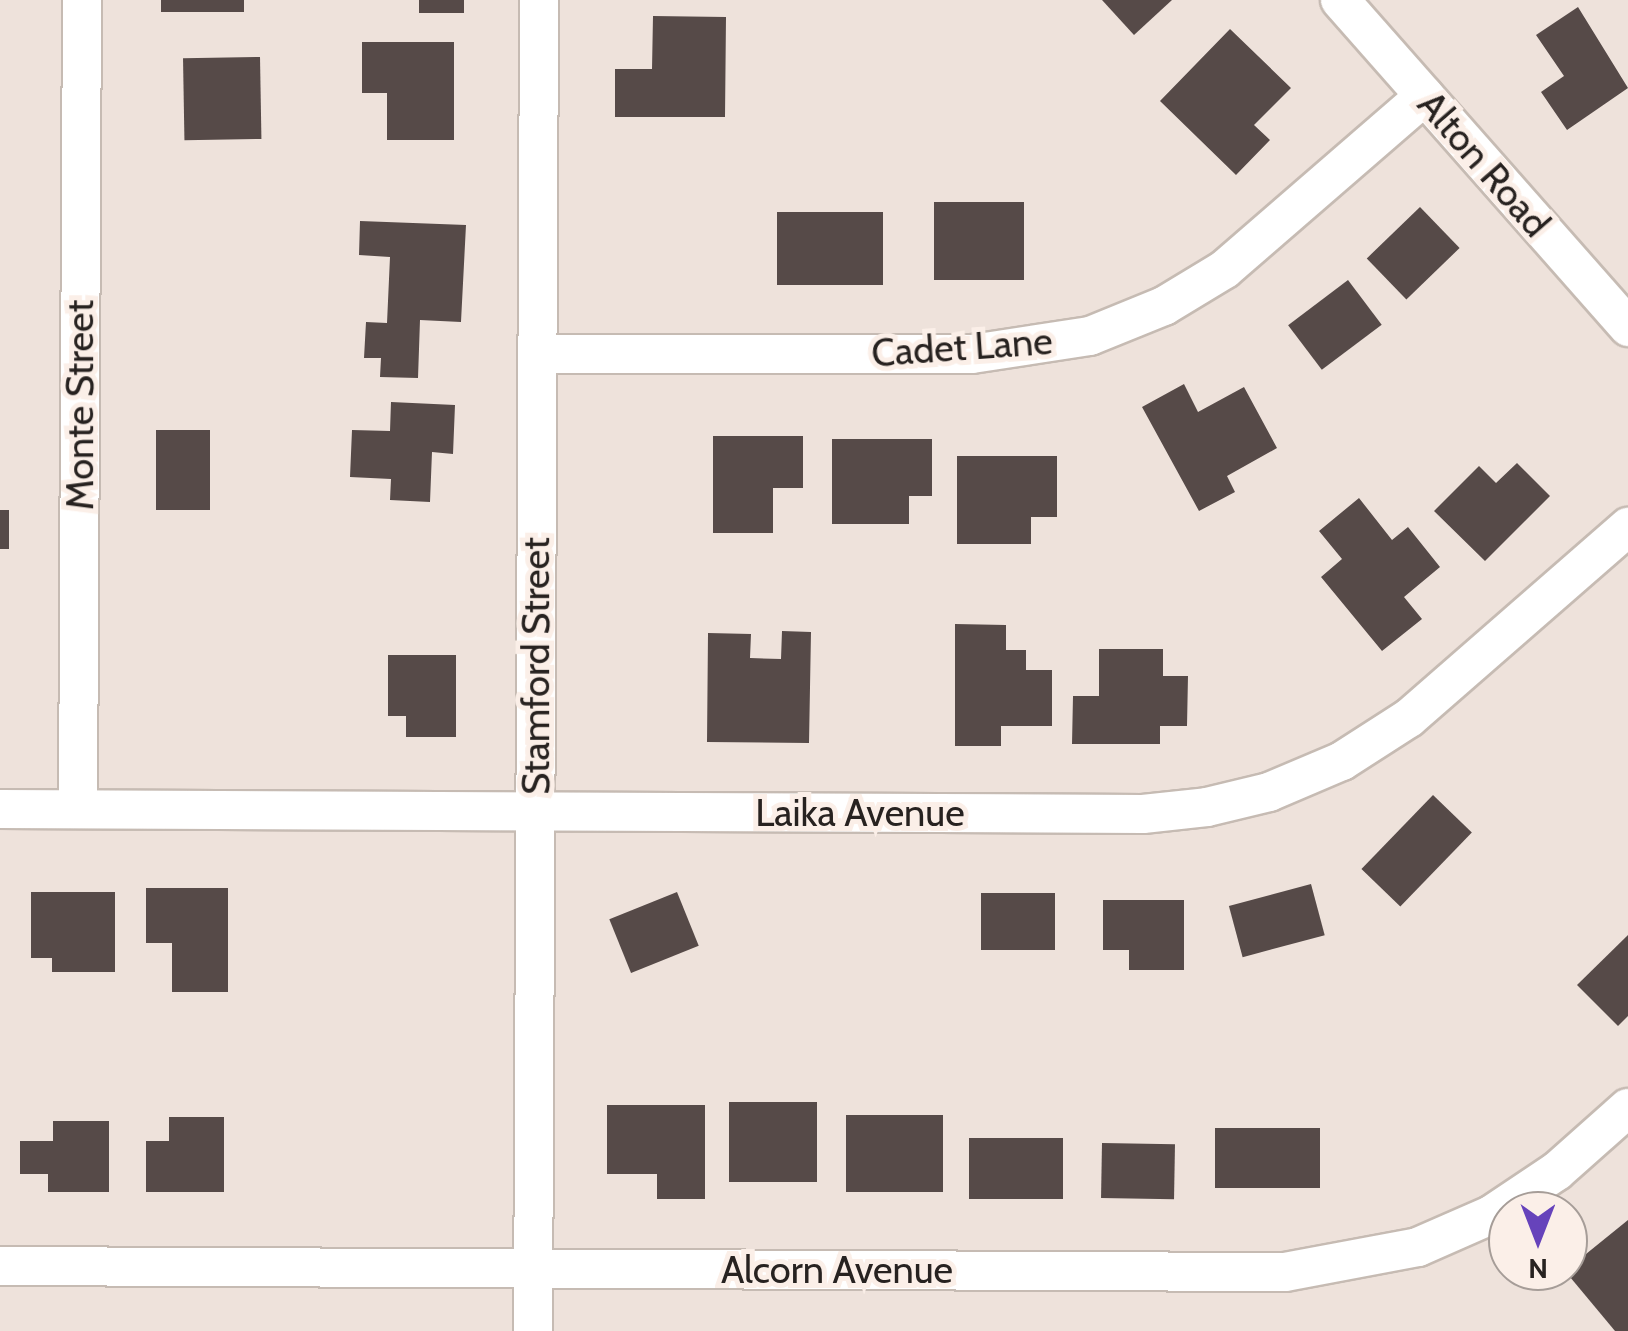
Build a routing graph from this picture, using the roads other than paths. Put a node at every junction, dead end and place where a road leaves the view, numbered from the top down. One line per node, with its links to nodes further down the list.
1 (82, 0): 9 (street, Monte Street)
2 (539, 0): 6 (street, Stamford Street)
3 (1340, 0): 4 (street, Alton Road)
4 (1425, 96): 5 (street, Alton Road); 6 (street, Cadet Lane)
5 (1628, 327)
6 (538, 354): 10 (street, Stamford Street)
7 (1628, 527): 10 (street, Laika Avenue)
8 (0, 809): 9 (street, Laika Avenue)
9 (78, 809): 10 (street, Laika Avenue)
10 (536, 811): 13 (street, Stamford Street)
11 (1628, 1108): 13 (street, Alcorn Avenue)
12 (0, 1266): 13 (street, Alcorn Avenue)
13 (534, 1268): 14 (street, Stamford Street)
14 (534, 1331)

